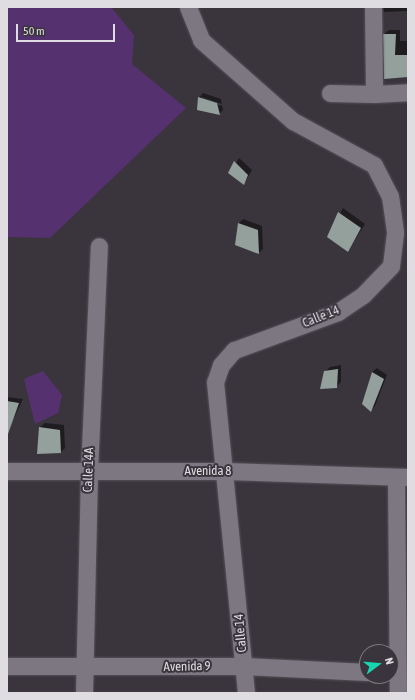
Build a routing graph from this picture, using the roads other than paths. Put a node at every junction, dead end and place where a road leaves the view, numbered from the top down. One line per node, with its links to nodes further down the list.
1 (188, 7): 8 (street, Calle 14)
2 (373, 7): 5 (street)
3 (408, 92): 5 (street)
4 (330, 93): 5 (street)
5 (374, 94)
6 (100, 246): 9 (street, Calle 14A)
7 (7, 471): 9 (street, Avenida 8)
8 (226, 471): 9 (street, Avenida 8); 10 (street, Avenida 8); 12 (street, Calle 14)
9 (89, 472): 13 (street, Calle 14A)
10 (402, 477): 15 (street)
11 (7, 666): 13 (street, Avenida 9)
12 (244, 666): 13 (street, Avenida 9); 14 (street, Avenida 9); 17 (street, Calle 14)
13 (83, 668): 16 (street, Calle 14A)
14 (359, 672)
15 (399, 674)
16 (84, 693)
17 (246, 693)

